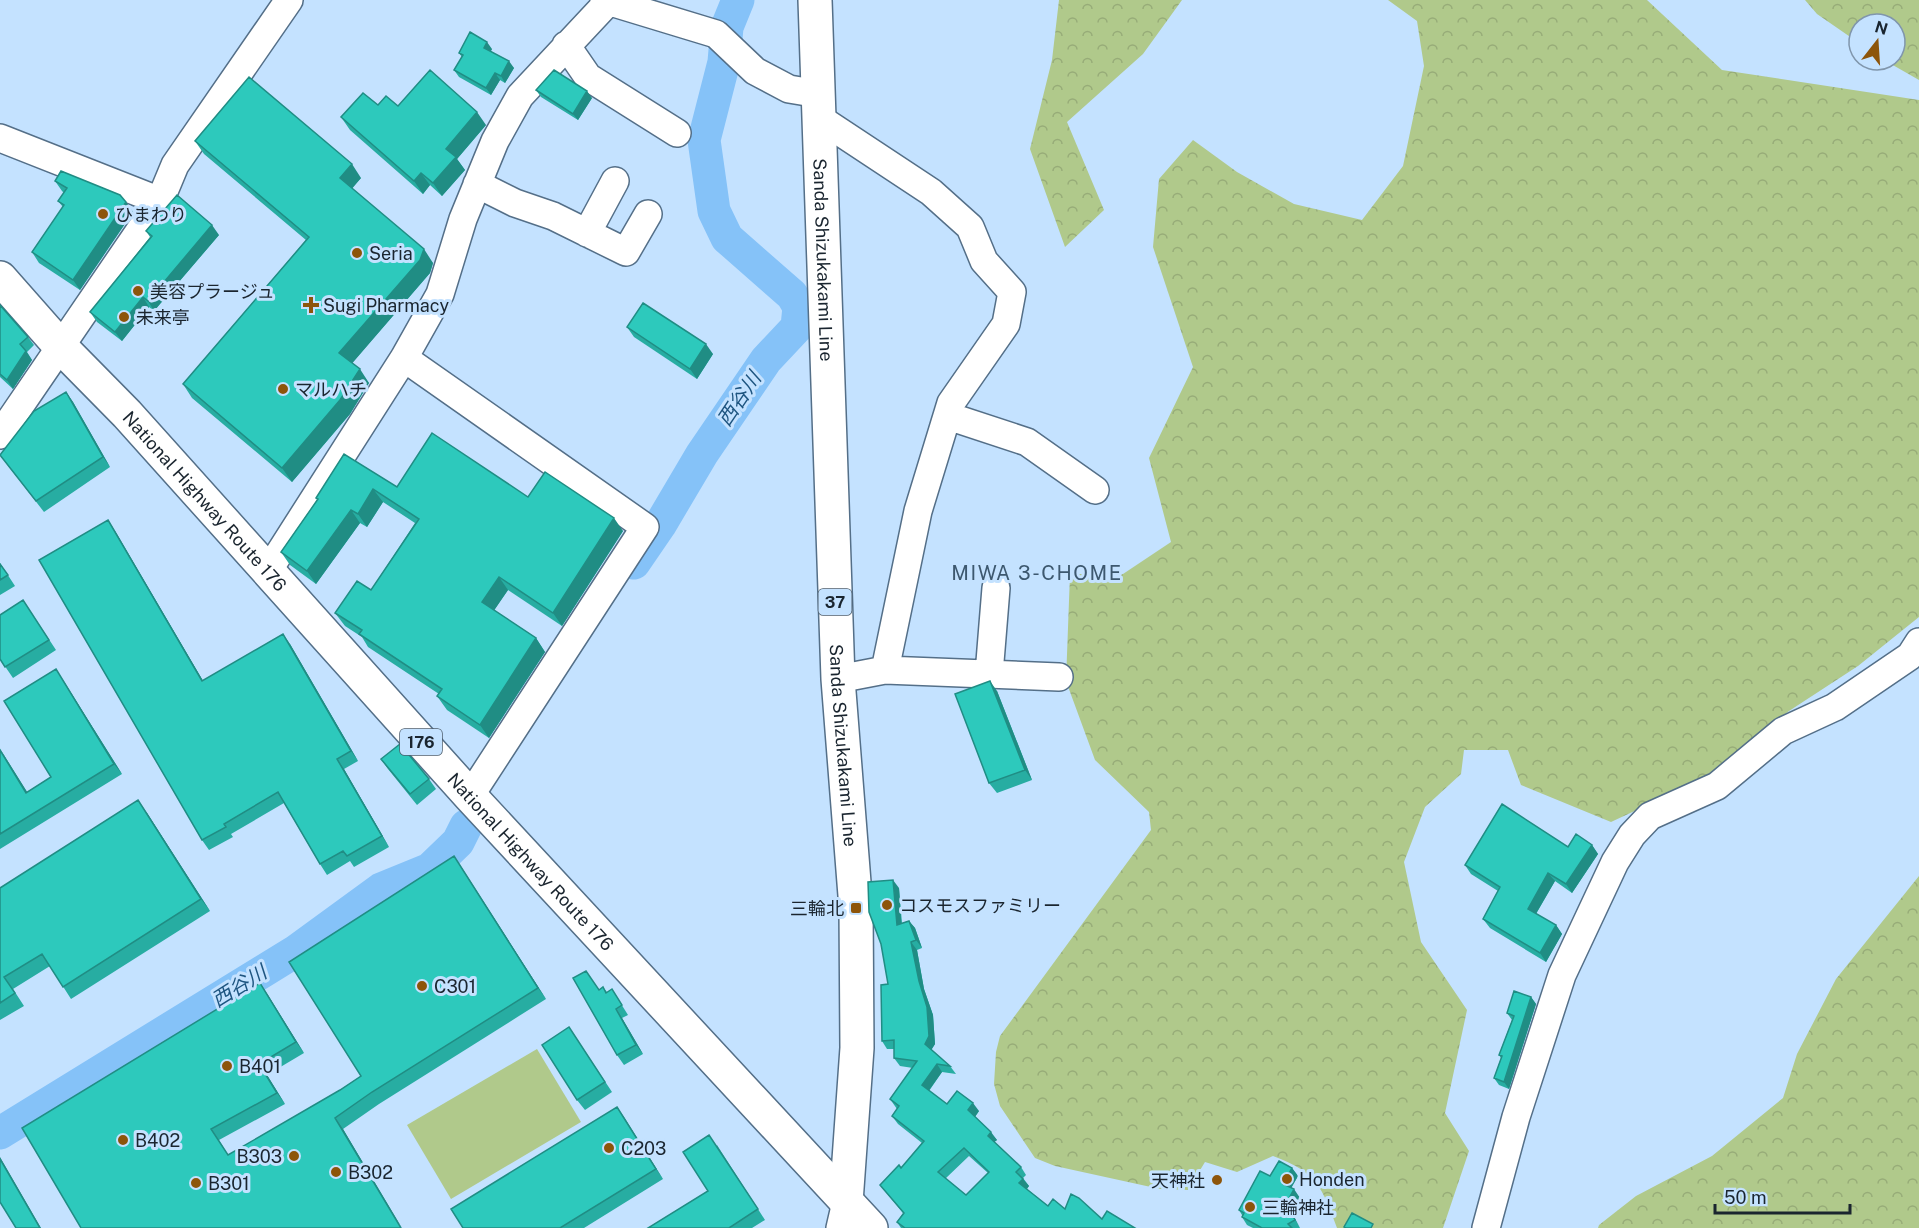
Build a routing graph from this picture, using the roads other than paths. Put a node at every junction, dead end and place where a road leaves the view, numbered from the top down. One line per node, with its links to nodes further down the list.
1 (289, 0): 10 (street)
2 (815, 0): 5 (main road, Sanda Shizukakami Line / 37)
3 (606, 1): 4 (street); 5 (street)
4 (566, 45): 6 (street); 9 (street)
5 (819, 106): 16 (street); 25 (main road, Sanda Shizukakami Line / 37)
6 (677, 133)
7 (0, 138): 10 (street)
8 (615, 181): 12 (street)
9 (477, 184): 12 (street); 15 (street)
10 (160, 201): 14 (street)
11 (648, 214): 12 (street)
12 (588, 232)
13 (0, 278): 14 (main road, National Highway Route 176 / 176)
14 (60, 346): 17 (street); 19 (main road, National Highway Route 176 / 176)
15 (404, 358): 19 (street); 26 (street)
16 (948, 416): 18 (street); 22 (street)
17 (0, 435)
18 (1095, 490)
19 (268, 571): 26 (main road, National Highway Route 176 / 176)
20 (996, 588): 23 (street)
21 (1919, 642): 29 (street)
22 (885, 670): 23 (street); 25 (street)
23 (989, 674): 24 (street)
24 (1059, 676)
25 (838, 679): 27 (main road, Sanda Shizukakami Line / 37)
26 (470, 796): 27 (main road, National Highway Route 176 / 176)
27 (843, 1215): 28 (main road, National Highway Route 176 / 176)
28 (871, 1228)
29 (1486, 1228)

